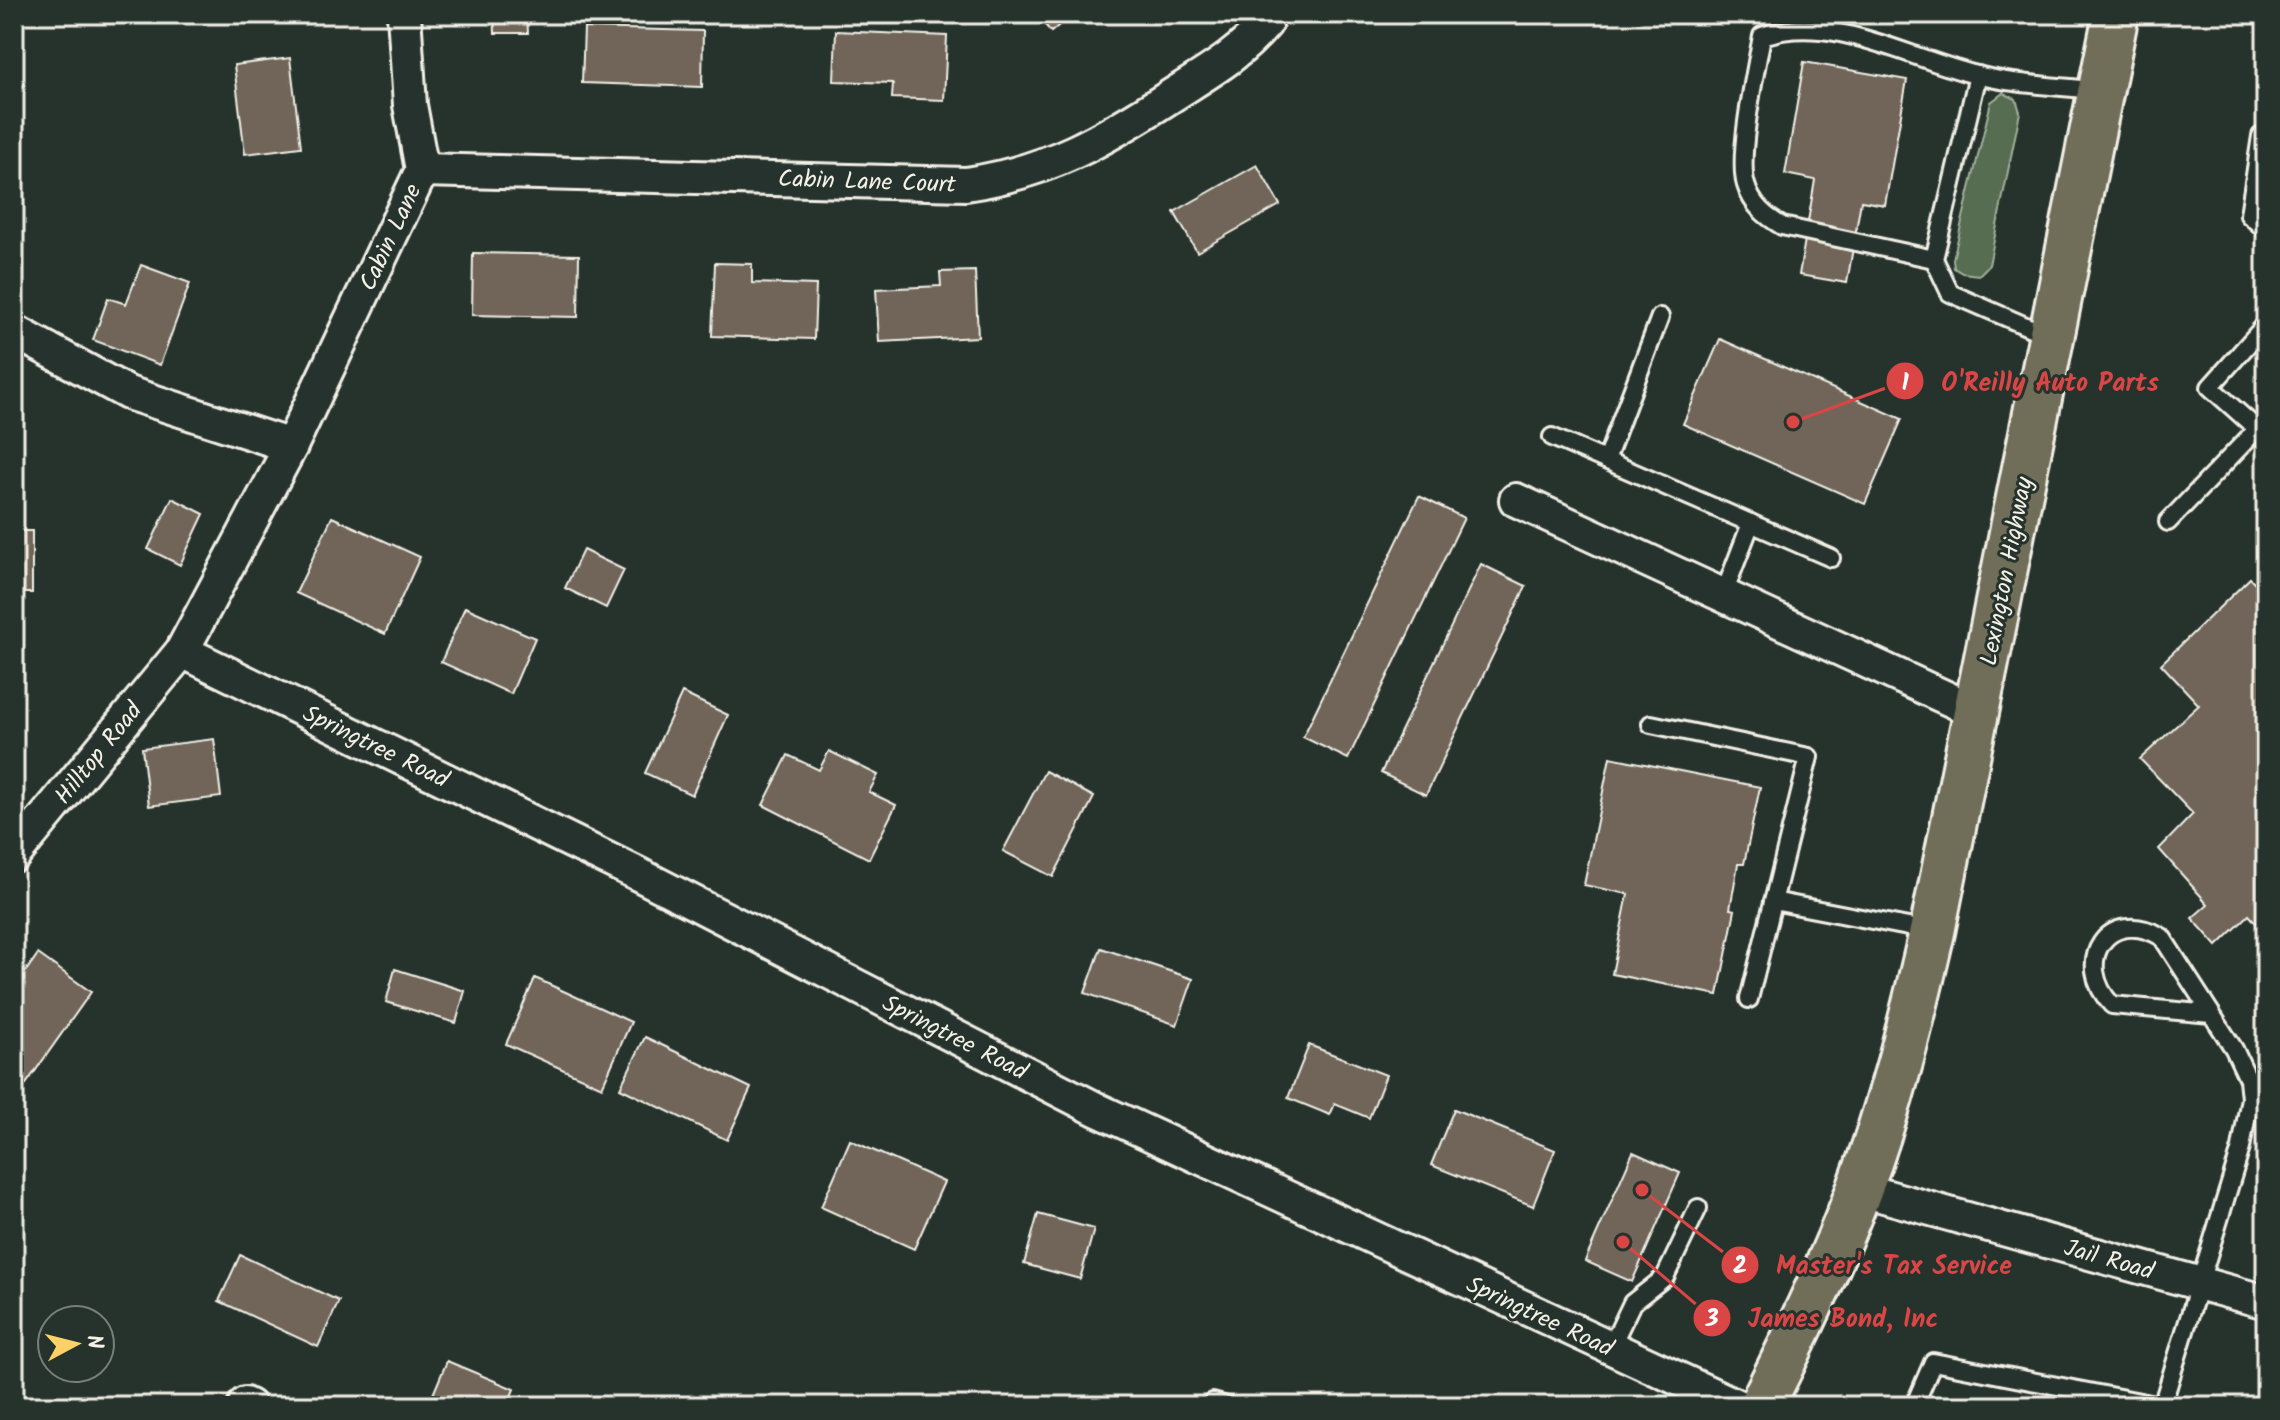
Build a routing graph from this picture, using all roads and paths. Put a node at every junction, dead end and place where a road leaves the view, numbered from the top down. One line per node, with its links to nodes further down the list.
1 (404, 14): 7 (street, Cabin Lane)
2 (2116, 14): 5 (highway, Lexington Highway)
3 (1266, 23): 7 (street, Cabin Lane Court)
4 (1978, 75): 5 (lane); 9 (lane); 9 (lane)
5 (2101, 92): 13 (highway, Lexington Highway)
6 (2266, 137): 8 (lane)
7 (422, 170): 16 (street, Cabin Lane)
8 (2266, 230)
9 (1934, 259): 13 (lane)
10 (1660, 317): 17 (lane)
11 (2266, 324): 14 (lane)
12 (14, 331): 16 (street)
13 (2053, 338): 24 (highway, Lexington Highway)
14 (2262, 433): 19 (lane)
15 (1552, 437): 17 (lane)
16 (291, 446): 23 (street, Cabin Lane)
17 (1606, 460): 20 (lane)
18 (1516, 500): 22 (street)
19 (2168, 522)
20 (1751, 523): 21 (lane); 22 (lane)
21 (1831, 558)
22 (1723, 596): 24 (street)
23 (182, 651): 26 (street, Hilltop Road); 35 (street, Springtree Road)
24 (1977, 712): 28 (highway, Lexington Highway)
25 (1651, 724): 27 (lane)
26 (14, 855)
27 (1773, 901): 28 (lane); 29 (lane)
28 (1932, 932): 31 (highway, Lexington Highway)
29 (1749, 999)
30 (2211, 1014): 30 (lane); 33 (lane)
31 (1859, 1189): 33 (street, Jail Road); 37 (highway, Lexington Highway)
32 (1698, 1208): 35 (lane)
33 (2198, 1285): 34 (street, Jail Road); 39 (lane)
34 (2266, 1302)
35 (1610, 1349): 36 (street, Springtree Road)
36 (1737, 1406)
37 (1761, 1406)
38 (1914, 1406): 39 (lane)
39 (2162, 1406)

